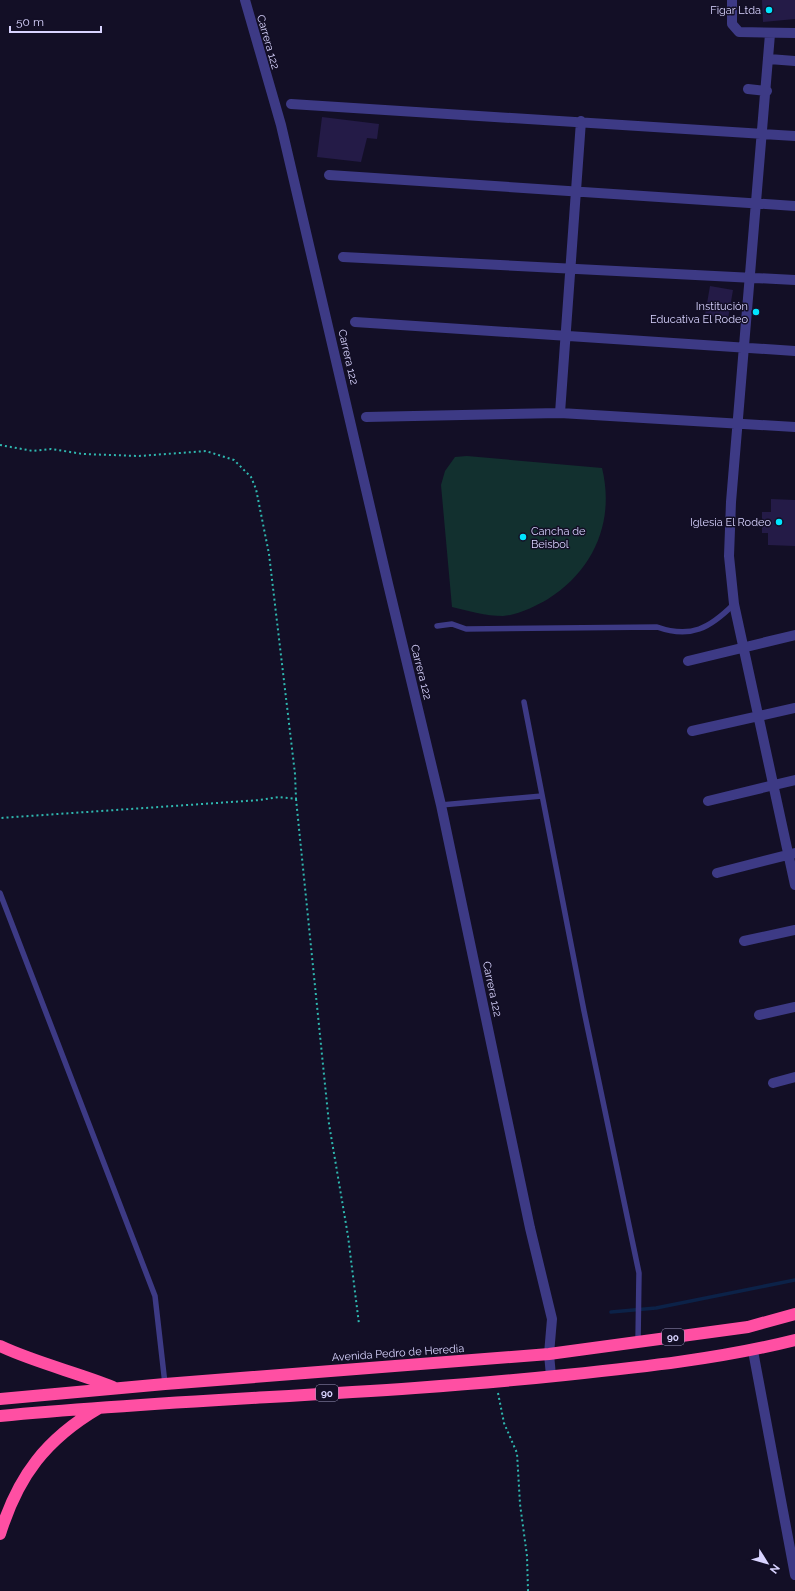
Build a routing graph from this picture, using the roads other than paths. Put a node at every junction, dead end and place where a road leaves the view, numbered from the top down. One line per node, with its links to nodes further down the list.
1 (245, 0): 42 (street, Carrera 122)
2 (732, 0): 4 (street)
3 (795, 33): 4 (street)
4 (770, 34): 5 (street)
5 (770, 59): 6 (street); 8 (street)
6 (795, 61)
7 (748, 89): 8 (street)
8 (766, 92): 11 (street)
9 (291, 104): 10 (street)
10 (581, 121): 11 (street); 14 (street)
11 (763, 134): 12 (street); 15 (street)
12 (795, 136)
13 (329, 175): 14 (street)
14 (576, 192): 15 (street); 18 (street)
15 (757, 204): 16 (street); 19 (street)
16 (795, 206)
17 (344, 257): 18 (street)
18 (570, 269): 19 (street); 22 (street)
19 (750, 278): 20 (street); 23 (street)
20 (795, 280)
21 (355, 322): 22 (street)
22 (566, 336): 23 (street); 25 (street)
23 (744, 348): 24 (street); 27 (street)
24 (795, 351)
25 (560, 413): 26 (street); 27 (street)
26 (366, 417)
27 (738, 424): 28 (street); 29 (street)
28 (795, 427)
29 (734, 604): 30 (lane); 32 (street)
30 (438, 626)
31 (795, 635): 32 (street)
32 (742, 648): 33 (street); 36 (street)
33 (688, 661)
34 (524, 702): 40 (lane)
35 (795, 708): 36 (street)
36 (758, 717): 37 (street); 39 (street)
37 (692, 731)
38 (795, 780): 39 (street)
39 (773, 786): 41 (street); 43 (street)
40 (542, 796): 42 (lane); 55 (lane)
41 (708, 801)
42 (441, 805): 58 (street, Carrera 122)
43 (792, 854): 44 (street); 45 (street)
44 (717, 873)
45 (795, 885)
46 (0, 893): 60 (lane)
47 (795, 930): 48 (street)
48 (744, 941)
49 (795, 1007): 50 (street)
50 (759, 1015)
51 (795, 1077): 52 (street)
52 (772, 1082)
53 (795, 1314): 55 (highway, Avenida Pedro de Heredia / 90)
54 (795, 1340): 57 (highway, 90)
55 (638, 1342): 58 (highway, Avenida Pedro de Heredia / 90)
56 (0, 1346): 61 (highway)
57 (753, 1351): 59 (highway, 90); 66 (street)
58 (549, 1354): 59 (street, Carrera 122); 60 (highway, Avenida Pedro de Heredia / 90)
59 (551, 1376): 63 (highway, 90)
60 (165, 1384): 61 (highway, Avenida Pedro de Heredia / 90)
61 (116, 1388): 62 (highway, Avenida Pedro de Heredia / 90)
62 (0, 1399)
63 (102, 1406): 64 (highway, 90); 65 (highway)
64 (0, 1416)
65 (0, 1534)
66 (795, 1575)

